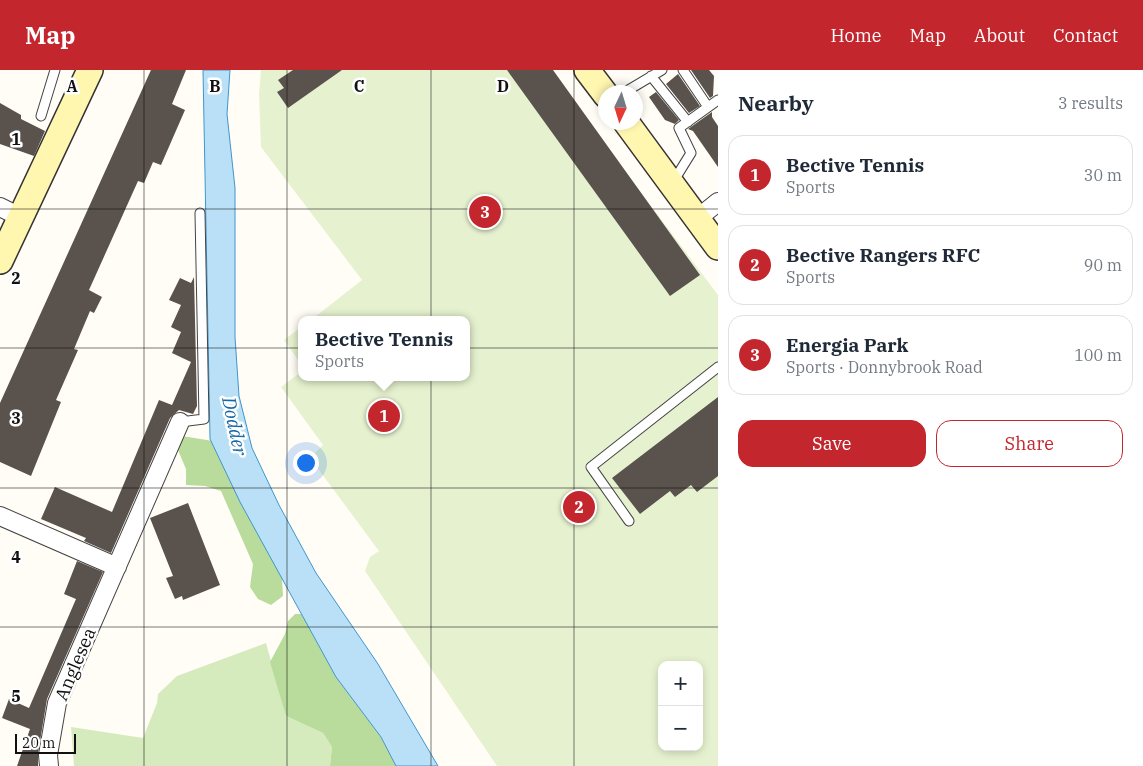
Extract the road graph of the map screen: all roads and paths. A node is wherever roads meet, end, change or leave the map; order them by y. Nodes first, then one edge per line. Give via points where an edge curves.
1 (55, 70) edge
2 (90, 70) edge
3 (662, 70) edge
4 (684, 70) edge
5 (589, 71) edge
6 (651, 76) junction
7 (599, 85) edge
8 (636, 85) edge
9 (718, 100) edge
10 (708, 107) junction
11 (41, 116) dead end
12 (688, 122) junction
13 (632, 130) edge
14 (672, 184) junction
15 (718, 202) edge
16 (0, 207) edge
17 (200, 213) dead end
18 (22, 218) junction
19 (697, 219) junction
20 (718, 247) edge
21 (0, 261) edge
22 (718, 367) edge
23 (180, 422) joint
24 (0, 516) edge
25 (629, 522) dead end
26 (117, 567) junction
27 (49, 766) edge

1 - 11 lane
2 - 18 main road
3 - 6 lane
4 - 10 lane
5 - 7 main road
6 - 8 lane
6 - 12 lane
9 - 10 lane
10 - 12 lane
12 - 14 lane via 679,128 691,153
13 - 14 main road
14 - 19 main road
15 - 19 street
16 - 18 street
17 - 23 lane via 204,419
18 - 21 main road
19 - 20 main road
22 - 25 lane via 591,467
23 - 26 street, Anglesea
24 - 26 street
26 - 27 street, Anglesea via 57,703

